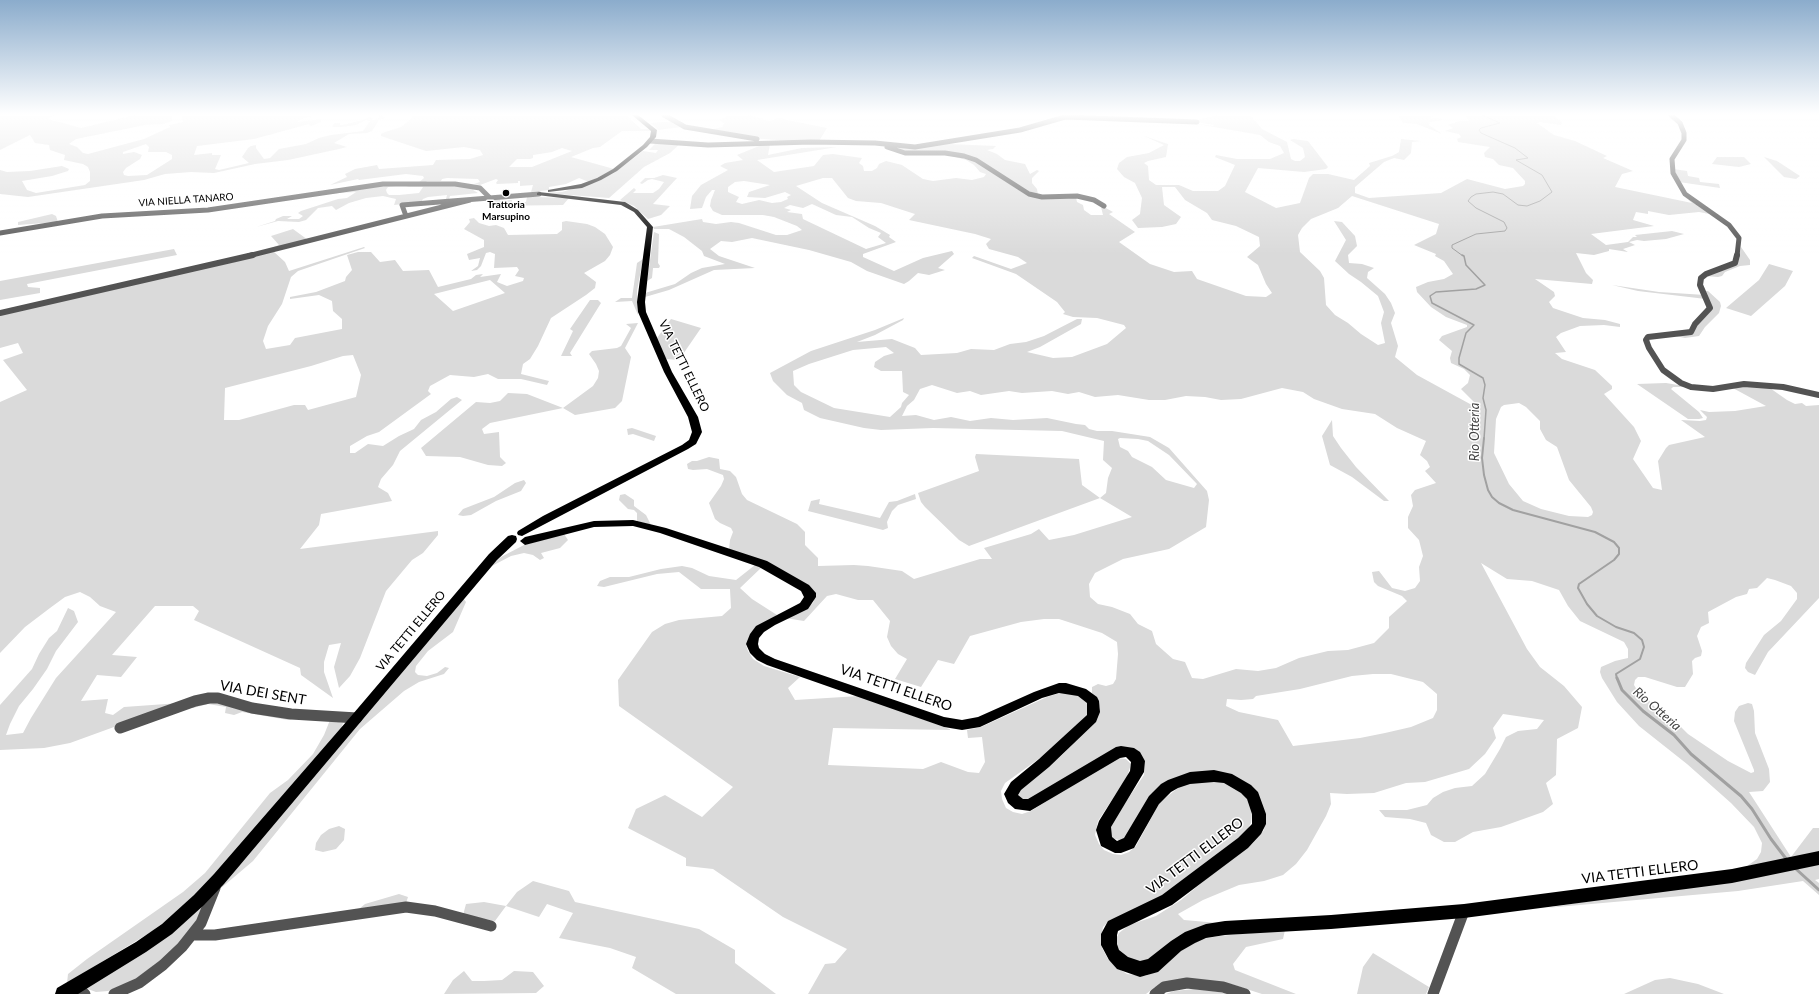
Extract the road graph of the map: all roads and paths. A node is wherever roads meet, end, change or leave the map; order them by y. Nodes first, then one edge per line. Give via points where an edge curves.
1 (625, 161) edge
2 (978, 161) edge
3 (1672, 161) edge
4 (539, 194) junction
5 (489, 197) junction
6 (470, 200) junction
7 (1104, 206) dead end
8 (406, 216) junction
9 (0, 233) edge
10 (0, 313) edge
11 (1819, 394) edge
12 (522, 538) junction
13 (357, 718) junction
14 (120, 728) dead end
15 (1819, 858) edge
16 (219, 880) junction
17 (1464, 911) junction
18 (491, 926) dead end
19 (193, 935) junction
20 (81, 990) edge
21 (63, 994) edge
22 (114, 994) edge
23 (1154, 994) edge
24 (1245, 994) edge
25 (1433, 994) edge

1 - 4 main road via 615,170 582,186
2 - 7 street via 1029,194 1042,197 1077,196 1094,200
3 - 11 street via 1673,173 1684,194 1730,225 1739,238 1739,246 1736,262 1701,278 1700,284 1710,308 1691,332 1648,337 1646,340 1663,370 1691,387 1710,389 1744,384 1786,387
4 - 5 street
4 - 12 main road, VIA TETTI ELLERO via 623,203 636,211 650,227 642,312 660,356 693,417 697,432 692,442 685,447 538,523
5 - 6 street
5 - 9 street, VIA NIELLA TANARO via 480,188 455,184 383,184 208,210 102,216
6 - 8 street
6 - 8 street via 402,205
8 - 10 street via 277,249
12 - 13 main road, VIA TETTI ELLERO via 488,564
12 - 17 main road, VIA TETTI ELLERO via 545,536 594,524 633,523 662,530 774,569 805,588 810,597 804,606 760,629 752,644 757,654 771,662 934,719 953,724 971,724 1052,690 1066,688 1082,692 1093,701 1092,718 1016,786 1011,794 1020,805 1036,803 1115,754 1121,751 1129,752 1138,761 1137,772 1103,830 1106,841 1115,847 1129,843 1154,800 1173,784 1190,778 1214,776 1227,778 1246,789 1253,796 1259,814 1256,830 1243,843 1167,900 1113,926 1109,934 1109,945 1114,955 1131,967 1140,969 1152,966 1176,946 1206,931
13 - 14 street, VIA DEI SENT via 290,714 209,698
13 - 16 main road, VIA TETTI ELLERO
15 - 17 main road, VIA TETTI ELLERO via 1732,876
16 - 19 street
16 - 20 main road, VIA TETTI ELLERO via 167,929
17 - 25 street
18 - 19 street via 435,911 406,907 215,936
19 - 22 street via 139,984
20 - 21 main road, VIA TETTI ELLERO
23 - 24 street via 1164,987 1204,984

